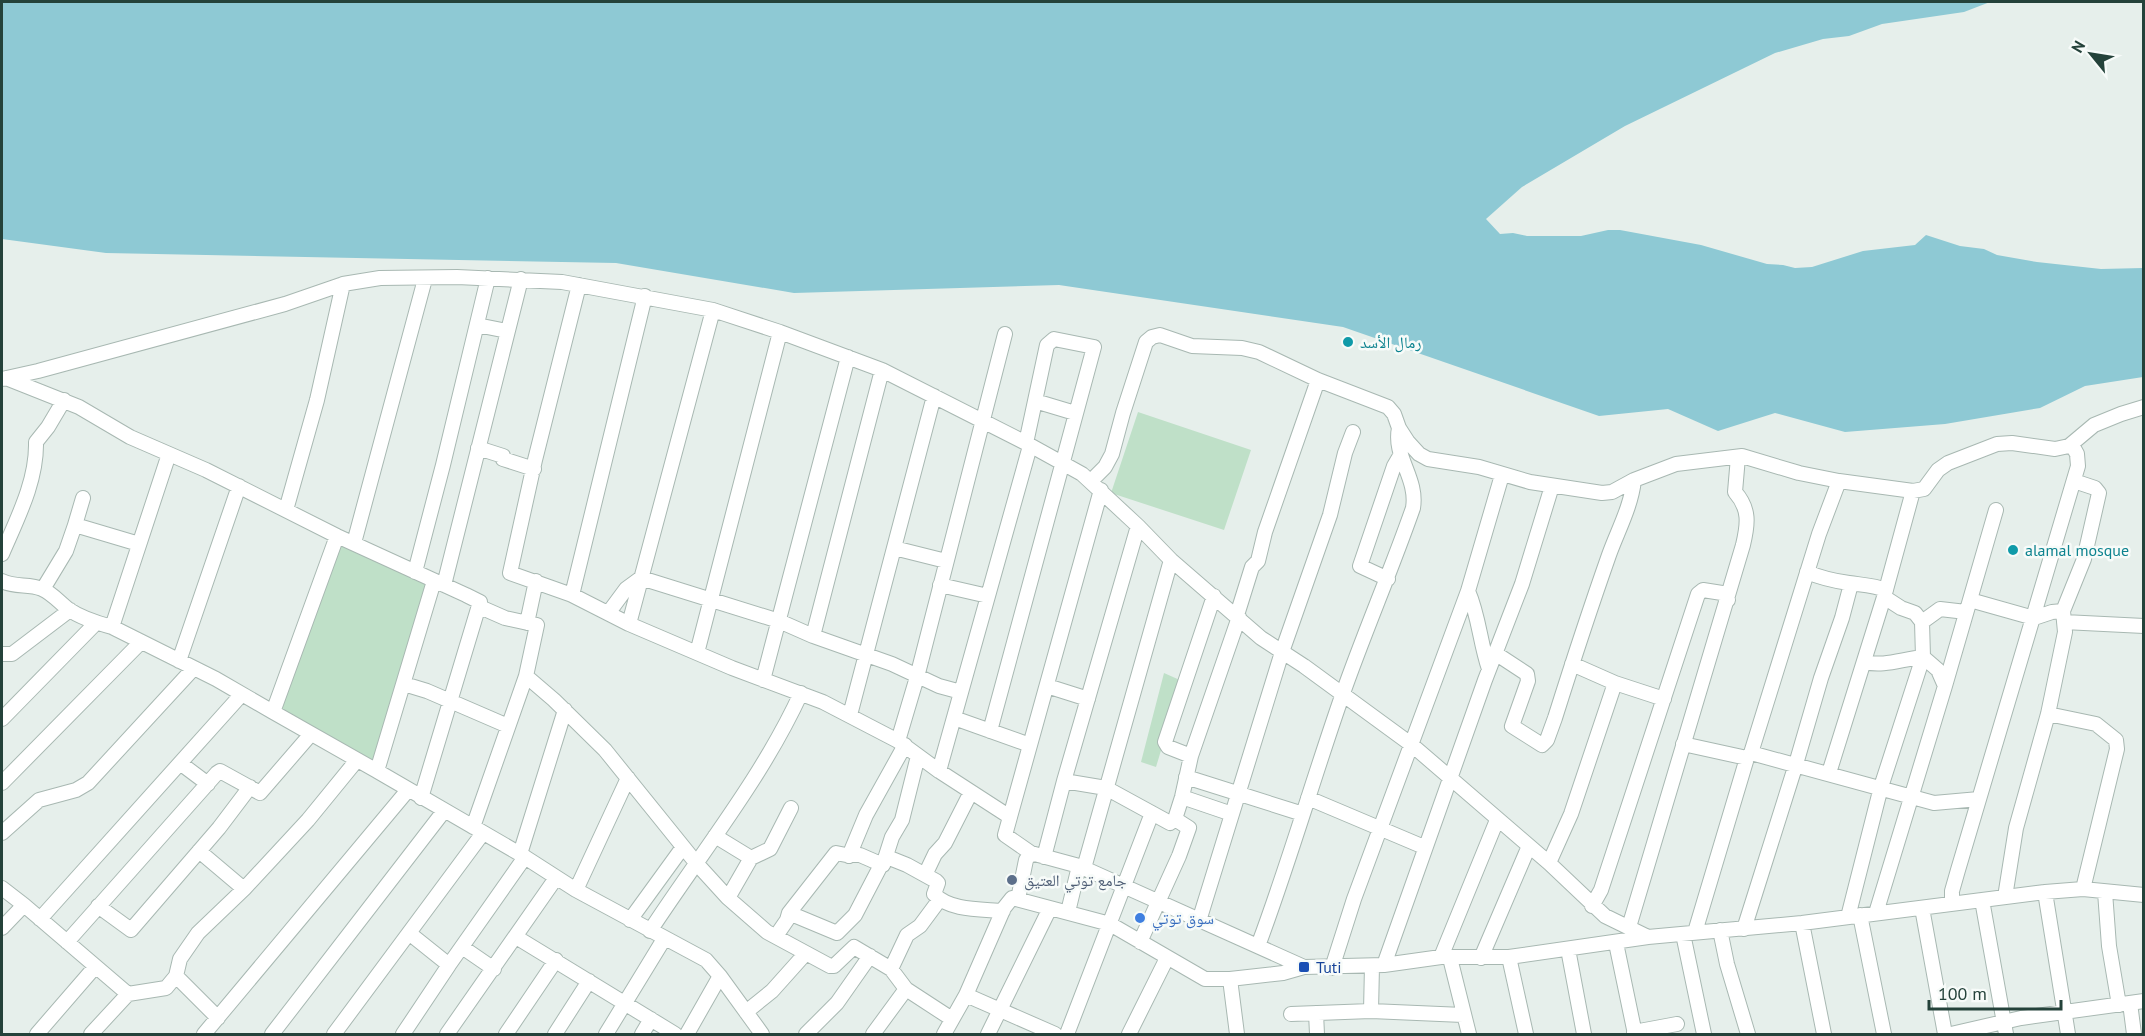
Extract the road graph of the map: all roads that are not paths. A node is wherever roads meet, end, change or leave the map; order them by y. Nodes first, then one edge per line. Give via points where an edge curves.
1 (488, 278) junction
2 (425, 279) junction
3 (521, 279) junction
4 (343, 284) junction
5 (579, 285) junction
6 (645, 296) junction
7 (713, 310) junction
8 (477, 325) junction
9 (507, 331) junction
10 (780, 332) junction
11 (1005, 334) dead end
12 (848, 357) junction
13 (882, 370) junction
14 (4, 378) edge
15 (1318, 380) junction
16 (934, 396) junction
17 (64, 400) junction
18 (1035, 401) junction
19 (2144, 407) edge
20 (1075, 413) junction
21 (983, 422) junction
22 (1399, 428) junction
23 (1353, 432) dead end
24 (1028, 444) junction
25 (2072, 445) junction
26 (478, 448) junction
27 (169, 454) junction
28 (1401, 454) junction
29 (1738, 456) junction
30 (1063, 463) junction
31 (534, 469) junction
32 (1502, 475) junction
33 (1634, 480) junction
34 (1839, 481) junction
35 (2074, 481) junction
36 (239, 486) junction
37 (1096, 486) junction
38 (1552, 486) junction
39 (1913, 491) junction
40 (83, 498) dead end
41 (286, 510) junction
42 (1996, 510) dead end
43 (75, 525) junction
44 (1138, 526) junction
45 (337, 536) junction
46 (354, 543) junction
47 (139, 544) junction
48 (894, 548) junction
49 (2, 554) edge
50 (1170, 560) junction
51 (946, 561) junction
52 (415, 572) junction
53 (1807, 572) junction
54 (641, 578) junction
55 (1388, 579) junction
56 (2, 581) edge
57 (536, 581) junction
58 (439, 583) junction
59 (1851, 584) junction
60 (940, 585) junction
61 (43, 589) junction
62 (1468, 591) junction
63 (1885, 594) junction
64 (572, 595) junction
65 (988, 596) junction
66 (1214, 596) junction
67 (711, 599) junction
68 (1728, 600) junction
69 (480, 602) junction
70 (1968, 606) junction
71 (70, 610) junction
72 (609, 612) junction
73 (1238, 616) junction
74 (2064, 616) junction
75 (2034, 618) junction
76 (779, 621) junction
77 (1922, 622) junction
78 (96, 623) junction
79 (527, 623) junction
80 (629, 624) junction
81 (2144, 626) edge
82 (112, 627) junction
83 (813, 636) junction
84 (141, 642) junction
85 (1282, 652) junction
86 (697, 653) junction
87 (1495, 653) junction
88 (2, 654) edge
89 (865, 655) junction
90 (1923, 657) junction
91 (179, 661) junction
92 (1864, 662) junction
93 (1572, 664) junction
94 (193, 669) junction
95 (1489, 669) junction
96 (526, 676) junction
97 (916, 677) junction
98 (763, 680) junction
99 (1615, 683) junction
100 (404, 684) junction
101 (1047, 686) junction
102 (1945, 686) junction
103 (961, 692) junction
104 (801, 693) junction
105 (242, 694) junction
106 (1343, 694) junction
107 (1088, 699) junction
108 (1664, 699) junction
109 (451, 701) junction
110 (565, 710) junction
111 (273, 712) junction
112 (2048, 714) junction
113 (850, 715) junction
114 (954, 718) junction
115 (2, 719) edge
116 (508, 726) junction
117 (990, 730) junction
118 (311, 734) junction
119 (902, 743) junction
120 (1683, 744) junction
121 (1030, 745) junction
122 (1412, 745) junction
123 (1749, 755) junction
124 (918, 756) junction
125 (1191, 756) junction
126 (357, 760) junction
127 (180, 763) junction
128 (1797, 764) junction
129 (377, 771) junction
130 (939, 771) junction
131 (1829, 773) junction
132 (1186, 777) junction
133 (1450, 777) junction
134 (628, 778) junction
135 (1064, 781) junction
136 (2, 783) edge
137 (208, 784) junction
138 (250, 787) junction
139 (1881, 787) junction
140 (1106, 788) junction
141 (408, 790) junction
142 (971, 792) junction
143 (1239, 793) junction
144 (1182, 797) junction
145 (1911, 797) junction
146 (421, 798) junction
147 (1308, 798) junction
148 (1979, 799) junction
149 (791, 808) dead end
150 (444, 811) junction
151 (1152, 813) junction
152 (1232, 814) junction
153 (1303, 814) junction
154 (1010, 817) junction
155 (1175, 819) junction
156 (1497, 820) junction
157 (1381, 829) junction
158 (478, 830) junction
159 (2, 833) edge
160 (715, 836) junction
161 (1530, 846) junction
162 (683, 847) junction
163 (1424, 847) junction
164 (200, 851) junction
165 (522, 855) junction
166 (1038, 855) junction
167 (849, 856) junction
168 (751, 858) junction
169 (884, 861) junction
170 (1549, 863) junction
171 (697, 864) junction
172 (1082, 867) junction
173 (925, 875) junction
174 (556, 878) junction
175 (1124, 886) junction
176 (2, 888) edge
177 (244, 889) junction
178 (2083, 889) junction
179 (576, 890) junction
180 (2045, 892) junction
181 (2105, 892) junction
182 (2144, 895) edge
183 (2005, 897) junction
184 (728, 898) junction
185 (940, 899) junction
186 (1018, 899) junction
187 (1983, 900) junction
188 (1158, 902) junction
189 (1952, 903) junction
190 (24, 905) junction
191 (98, 906) junction
192 (1592, 906) junction
193 (1050, 908) junction
194 (1922, 908) junction
195 (1003, 911) junction
196 (1068, 912) junction
197 (789, 913) junction
198 (1876, 913) junction
199 (1854, 916) junction
200 (40, 919) junction
201 (630, 920) junction
202 (1199, 921) junction
203 (1802, 923) junction
204 (1110, 924) junction
205 (1629, 927) junction
206 (2, 928) edge
207 (1744, 928) junction
208 (1720, 930) junction
209 (650, 931) junction
210 (409, 933) junction
211 (1689, 933) junction
212 (776, 936) junction
213 (516, 937) junction
214 (1648, 938) junction
215 (664, 939) junction
216 (67, 942) junction
217 (1140, 942) junction
218 (1616, 943) junction
219 (1257, 946) junction
220 (462, 947) junction
221 (1568, 949) junction
222 (806, 953) junction
223 (870, 956) junction
224 (1509, 957) junction
225 (1167, 958) junction
226 (1446, 958) junction
227 (1481, 958) junction
228 (556, 960) junction
229 (449, 965) junction
230 (1378, 965) junction
231 (95, 967) junction
232 (1304, 967) junction
233 (1332, 968) junction
234 (494, 969) junction
235 (891, 969) junction
236 (720, 975) junction
237 (176, 976) junction
238 (1230, 979) junction
239 (589, 981) junction
240 (906, 989) junction
241 (128, 993) junction
242 (966, 995) junction
243 (2131, 1003) edge
244 (625, 1004) junction
245 (999, 1010) junction
246 (1371, 1011) junction
247 (2064, 1011) junction
248 (746, 1012) junction
249 (1316, 1013) junction
250 (1291, 1014) dead end
251 (1463, 1015) junction
252 (218, 1018) junction
253 (651, 1019) junction
254 (952, 1019) junction
255 (1677, 1024) dead end
256 (2005, 1028) edge
257 (1039, 1031) edge
258 (757, 1032) edge
259 (1635, 1033) edge
260 (37, 1035) edge
261 (91, 1035) edge
262 (204, 1035) edge
263 (272, 1035) edge
264 (334, 1035) edge
265 (403, 1035) edge
266 (447, 1035) edge
267 (506, 1035) edge
268 (555, 1035) edge
269 (606, 1035) edge
270 (642, 1035) edge
271 (675, 1035) edge
272 (687, 1035) edge
273 (806, 1035) edge
274 (873, 1035) edge
275 (944, 1035) edge
276 (988, 1035) edge
277 (1055, 1035) edge
278 (1067, 1035) edge
279 (1129, 1035) edge
280 (1237, 1035) edge
281 (1317, 1035) edge
282 (1469, 1035) edge
283 (1526, 1035) edge
284 (1584, 1035) edge
285 (1704, 1035) edge
286 (1748, 1035) edge
287 (1824, 1035) edge
288 (1884, 1035) edge
289 (1945, 1035) edge
290 (1951, 1035) edge
291 (2068, 1035) edge
292 (2134, 1035) edge

1 - 2 street
1 - 3 street
1 - 8 street
2 - 4 street via 380,278
2 - 46 street
3 - 5 street
3 - 9 street
4 - 14 street via 285,304
4 - 41 street
5 - 6 street
5 - 31 street
6 - 7 street
6 - 64 street
7 - 10 street
7 - 54 street
8 - 9 street
8 - 52 street
9 - 26 street
10 - 12 street
10 - 67 street
11 - 21 street
12 - 13 street
12 - 76 street
13 - 16 street
13 - 83 street
14 - 17 street
15 - 22 street via 1388,407
15 - 37 street via 1259,352 1204,348 1160,335 1152,337 1146,342 1112,454
15 - 73 street
16 - 21 street
16 - 48 street
17 - 27 street
17 - 49 street via 36,442 32,476
18 - 20 street
18 - 20 street via 1047,345 1054,339 1094,347
18 - 24 street
19 - 25 street via 2094,425
20 - 30 street
21 - 24 street
21 - 51 street
22 - 28 street via 1396,440
22 - 32 street via 1419,454 1428,459
23 - 85 street via 1330,515
24 - 30 street
24 - 65 street
25 - 35 street via 2078,466
25 - 39 street via 2055,449 2012,442 1996,444 1948,463 1924,489
26 - 31 street
26 - 58 street
27 - 36 street
27 - 47 street
28 - 55 street via 1415,497
28 - 55 street via 1360,566
29 - 33 street via 1676,464
29 - 34 street
29 - 68 street via 1735,492 1742,500 1748,522
30 - 37 street
30 - 117 street
31 - 57 street via 509,571
32 - 38 street
32 - 62 street
33 - 38 street via 1602,493
33 - 93 street
34 - 39 street
34 - 53 street
35 - 74 street via 2099,493 2084,559
35 - 75 street
36 - 41 street
36 - 91 street
37 - 44 street
37 - 101 street
38 - 87 street via 1522,584
39 - 63 street
40 - 43 street
41 - 45 street
42 - 70 street
43 - 47 street
43 - 61 street via 66,551
44 - 50 street
44 - 107 street
45 - 46 street
45 - 111 street
46 - 52 street
47 - 82 street
48 - 51 street
48 - 89 street
50 - 66 street
50 - 140 street
51 - 60 street
52 - 58 street
53 - 59 street
53 - 123 street
54 - 67 street
54 - 72 street via 626,589
54 - 80 street
55 - 106 street
56 - 61 street via 11,586
57 - 64 street
57 - 79 street
58 - 69 street
58 - 100 street
59 - 63 street via 1871,585
59 - 128 street
60 - 65 street
60 - 97 street
61 - 71 street
62 - 95 street via 1476,609
62 - 122 street
63 - 77 street
63 - 92 street
64 - 72 street
65 - 103 street
66 - 73 street
66 - 125 street via 1165,742
67 - 76 street
67 - 86 street
68 - 108 street via 1722,592 1703,590 1698,594
68 - 120 street
69 - 79 street via 480,607
69 - 109 street
70 - 75 street
70 - 77 street via 1940,609
70 - 102 street
71 - 78 street
71 - 88 street via 12,654
72 - 80 street
73 - 85 street
73 - 125 street
74 - 75 street via 2052,612
74 - 81 street
74 - 112 street via 2065,632
75 - 148 street
76 - 83 street
76 - 98 street
77 - 90 street
78 - 82 street
78 - 115 street
79 - 96 street via 538,628
80 - 86 street
82 - 84 street
83 - 89 street
84 - 91 street
84 - 136 street
85 - 106 street
85 - 143 street
86 - 98 street
87 - 93 street via 1527,674 1512,726 1542,745
87 - 95 street
89 - 97 street
89 - 113 street
90 - 92 street via 1877,665
90 - 102 street via 1938,670
90 - 139 street
91 - 94 street
92 - 131 street
93 - 99 street
94 - 105 street
94 - 159 street via 88,783 39,800
95 - 133 street
96 - 110 street
96 - 116 street
97 - 103 street
97 - 119 street
98 - 104 street
99 - 108 street
99 - 170 street via 1571,814
100 - 109 street
100 - 129 street
101 - 107 street
101 - 121 street
102 - 145 street
103 - 114 street
104 - 113 street
104 - 160 street via 786,725
105 - 111 street
105 - 127 street
106 - 122 street
106 - 147 street
107 - 135 street
108 - 192 street via 1601,890
109 - 116 street
109 - 146 street
110 - 134 street
110 - 165 street
111 - 118 street
112 - 178 street via 2096,724 2116,740 2118,748
112 - 183 street via 2016,828
113 - 119 street
114 - 117 street
114 - 130 street
116 - 158 street
117 - 121 street
118 - 126 street
118 - 138 street via 263,792
119 - 124 street
119 - 167 street
120 - 123 street
120 - 205 street
121 - 154 street
122 - 133 street
122 - 157 street
123 - 128 street
123 - 211 street
124 - 130 street
124 - 169 street via 902,820
125 - 132 street
126 - 129 street
126 - 177 street
127 - 137 street
127 - 200 street
128 - 131 street
128 - 207 street
129 - 141 street
130 - 142 street
131 - 139 street
132 - 143 street
132 - 144 street
133 - 156 street
133 - 163 street
134 - 162 street
134 - 179 street
135 - 140 street
135 - 166 street
137 - 138 street via 220,771
137 - 191 street
138 - 164 street
139 - 145 street
139 - 199 street
140 - 151 street
140 - 172 street
141 - 146 street
141 - 252 street
142 - 154 street
142 - 173 street
143 - 152 street
143 - 153 street
144 - 152 street
144 - 155 street
145 - 148 street via 1934,803
145 - 198 street
146 - 150 street
147 - 153 street
147 - 157 street
148 - 189 street
149 - 168 street via 770,849
150 - 158 street
150 - 263 street
151 - 155 street via 1170,823
151 - 175 street
152 - 202 street
153 - 219 street
154 - 166 street via 1005,835
155 - 188 street via 1189,828
156 - 161 street
156 - 226 street
157 - 163 street
157 - 233 street
158 - 165 street
158 - 210 street
160 - 168 street
160 - 171 street
161 - 170 street
161 - 227 street
162 - 171 street
162 - 201 street
163 - 230 street
164 - 177 street
164 - 191 street via 131,930
165 - 174 street
165 - 220 street
166 - 172 street
166 - 186 street via 1026,860
167 - 169 street
167 - 197 street via 836,853
168 - 184 street
169 - 173 street
169 - 197 street via 855,915 837,933
170 - 192 street
171 - 184 street
171 - 209 street
172 - 175 street
172 - 196 street
173 - 185 street via 938,883 934,894
174 - 179 street
174 - 213 street
175 - 188 street
175 - 204 street
176 - 190 street
177 - 237 street via 198,933 180,959
178 - 180 street
178 - 181 street
179 - 201 street
180 - 183 street
180 - 247 street
181 - 182 street
181 - 243 street via 2109,946
183 - 187 street
184 - 212 street via 766,932
185 - 195 street via 971,909
185 - 235 street via 920,926 907,935
186 - 193 street
186 - 195 street via 1012,897
187 - 189 street
187 - 256 street
188 - 202 street
188 - 217 street
189 - 194 street
190 - 200 street
190 - 206 street
191 - 216 street
192 - 205 street
193 - 196 street
193 - 245 street
194 - 198 street
194 - 289 street
195 - 242 street
196 - 204 street
197 - 212 street
198 - 199 street
199 - 203 street
199 - 288 street
200 - 216 street
201 - 209 street
202 - 219 street
203 - 207 street
203 - 287 street
204 - 217 street
204 - 278 street
205 - 214 street
207 - 208 street
208 - 211 street
208 - 286 street
209 - 215 street
210 - 229 street
210 - 264 street
211 - 214 street
211 - 285 street
212 - 222 street
213 - 228 street
213 - 234 street
214 - 218 street
215 - 236 street via 706,960
215 - 244 street
216 - 231 street
217 - 225 street
218 - 221 street
218 - 259 street
219 - 232 street
220 - 229 street
220 - 234 street
221 - 224 street
221 - 284 street
222 - 223 street via 832,967 854,947
222 - 248 street via 772,992
223 - 235 street
223 - 273 street via 837,1003
224 - 227 street
224 - 283 street
225 - 238 street via 1205,979
225 - 279 street
226 - 227 street
226 - 230 street
226 - 251 street
228 - 239 street
228 - 267 street
229 - 265 street
230 - 233 street
230 - 246 street
231 - 241 street
231 - 260 street
232 - 233 street
232 - 238 street
234 - 266 street
235 - 240 street
236 - 248 street
236 - 272 street
237 - 241 street via 166,988
237 - 252 street
238 - 280 street
239 - 244 street
239 - 268 street
240 - 254 street
240 - 274 street
241 - 261 street
242 - 245 street
242 - 254 street
243 - 247 street
243 - 292 street
244 - 253 street
244 - 269 street
245 - 257 street
245 - 276 street
246 - 249 street
246 - 251 street
247 - 256 street
247 - 291 street
248 - 258 street
249 - 250 street
249 - 281 street
251 - 282 street
252 - 262 street
253 - 270 street
253 - 271 street
254 - 275 street
255 - 259 street
256 - 290 street
257 - 277 street

